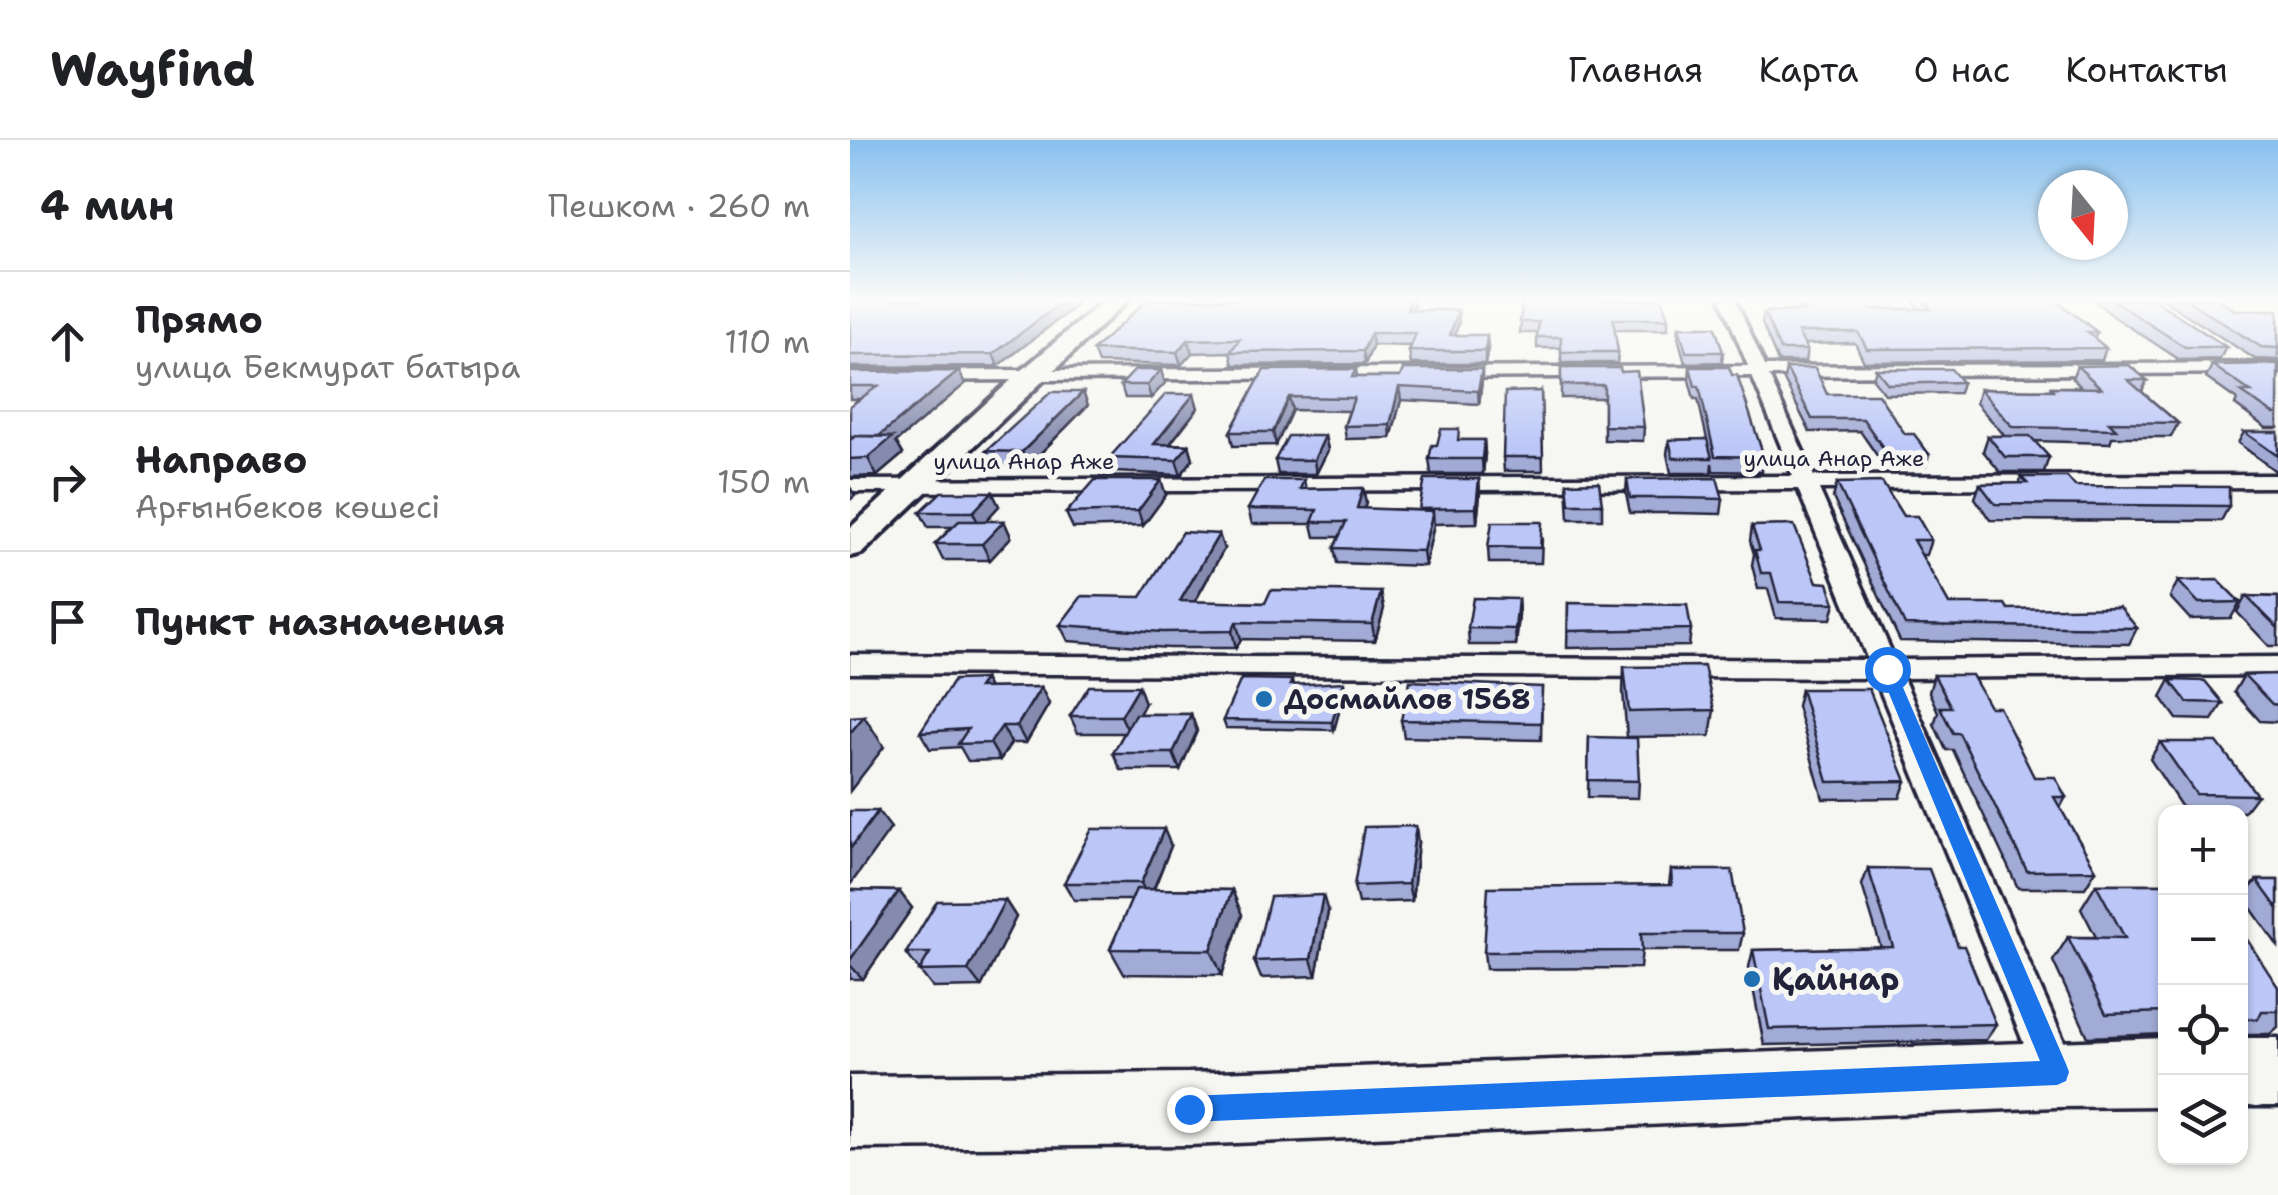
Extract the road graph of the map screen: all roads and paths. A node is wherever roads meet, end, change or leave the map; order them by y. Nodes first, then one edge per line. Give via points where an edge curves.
1 (1062, 348) edge
2 (1748, 348) edge
3 (2221, 348) edge
4 (2251, 368) junction
5 (2278, 368) edge
6 (1757, 369) junction
7 (850, 376) edge
8 (1030, 376) junction
9 (2278, 387) edge
10 (2278, 481) edge
11 (1804, 483) junction
12 (850, 486) edge
13 (913, 486) junction
14 (850, 546) edge
15 (850, 664) edge
16 (2278, 666) edge
17 (1887, 669) junction
18 (2057, 1072) junction
19 (2158, 1072) edge
20 (2248, 1072) edge
21 (2278, 1072) edge
22 (850, 1112) edge

1 - 8 street
2 - 6 street
3 - 4 street
4 - 5 street
4 - 6 street
4 - 9 street
6 - 8 street
6 - 11 street
7 - 8 street
8 - 13 street
10 - 11 street, улица Анар Аже
11 - 13 street, улица Анар Аже
11 - 17 street
12 - 13 street, улица Анар Аже
13 - 14 street
15 - 17 street
16 - 17 street
17 - 18 street
18 - 19 main road
18 - 22 main road via 1189,1109
20 - 21 main road

